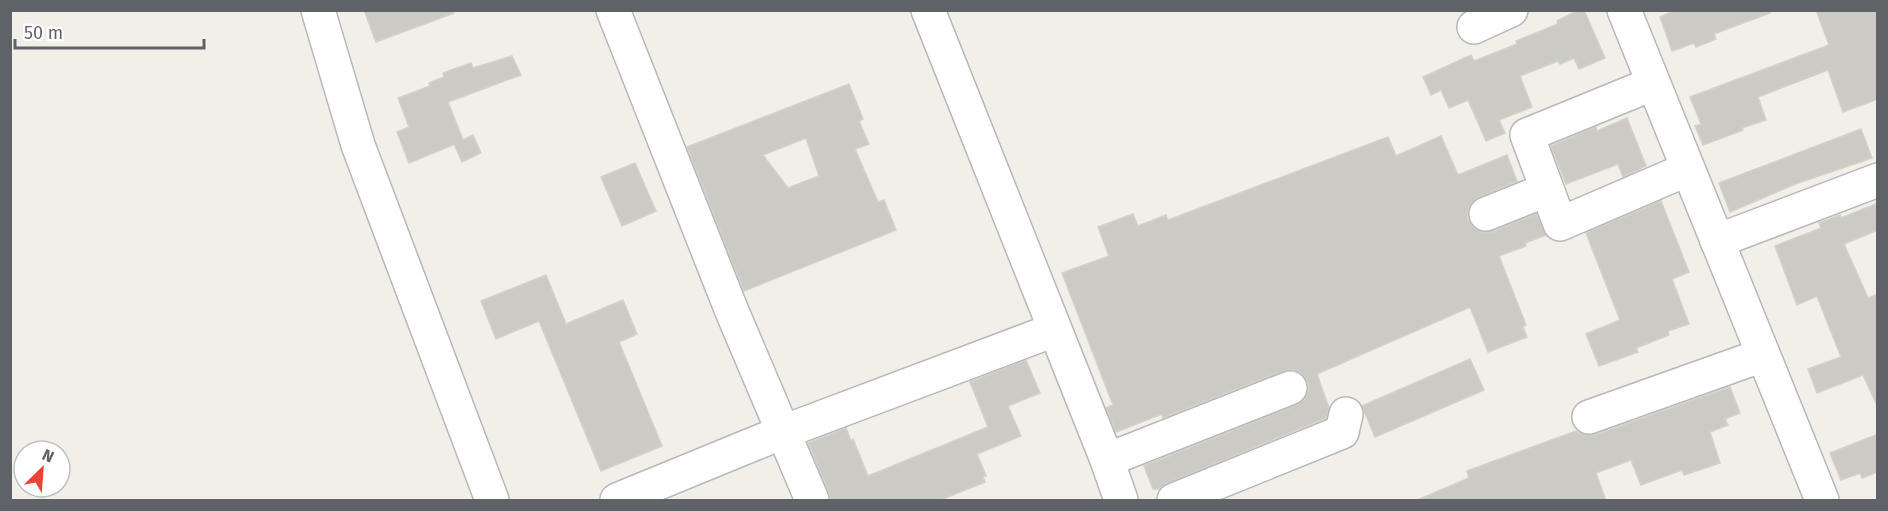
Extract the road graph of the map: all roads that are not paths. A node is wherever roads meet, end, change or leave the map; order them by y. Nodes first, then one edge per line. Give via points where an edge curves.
1 (318, 10) edge
2 (613, 10) edge
3 (928, 10) edge
4 (1511, 10) edge
5 (1624, 10) edge
6 (1474, 27) dead end
7 (1652, 84) junction
8 (1688, 169) junction
9 (1878, 180) edge
10 (1546, 190) junction
11 (1486, 214) dead end
12 (1717, 241) junction
13 (1054, 330) junction
14 (1763, 355) junction
15 (1290, 387) dead end
16 (1346, 414) dead end
17 (1589, 417) dead end
18 (783, 432) junction
19 (1107, 460) junction
20 (1110, 497) edge
21 (492, 501) edge
22 (617, 501) edge
23 (812, 501) edge
24 (1174, 501) edge
25 (1822, 501) edge

1 - 21 street via 358,145
2 - 18 street
3 - 13 street
4 - 6 street
5 - 7 street
7 - 8 street
7 - 10 street via 1527,135
8 - 10 street via 1560,224
8 - 12 street
9 - 12 street
10 - 11 street
12 - 14 street
13 - 18 street
13 - 19 street
14 - 17 street
14 - 25 street
15 - 19 street
16 - 24 street via 1342,432
18 - 22 street
18 - 23 street
19 - 20 street

